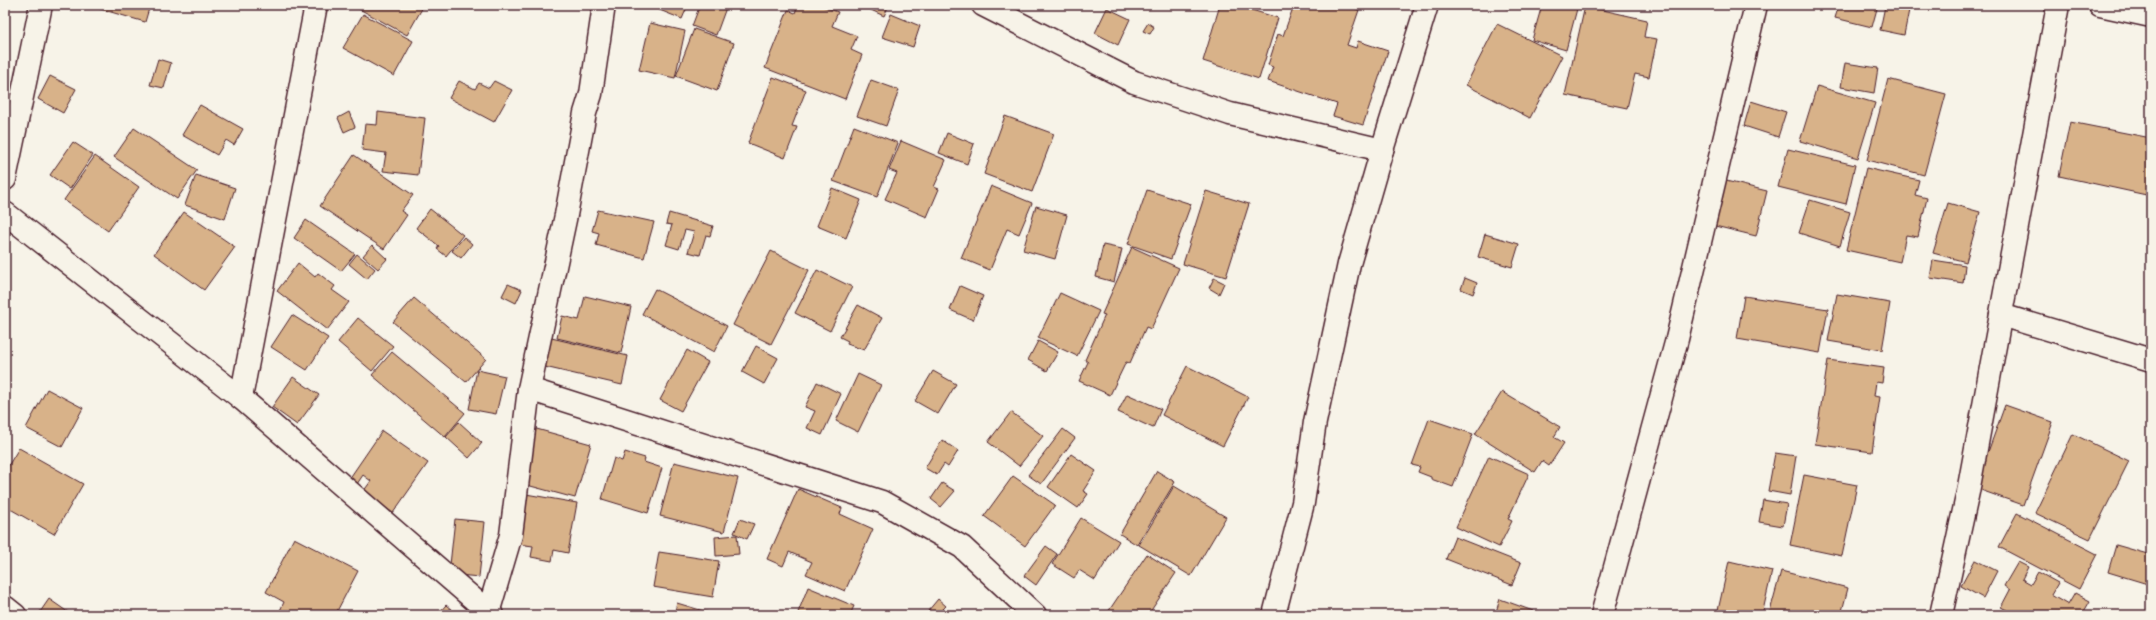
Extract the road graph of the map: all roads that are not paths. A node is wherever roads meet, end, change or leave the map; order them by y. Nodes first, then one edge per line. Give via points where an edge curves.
1 (41, 5) edge
2 (316, 5) edge
3 (604, 5) edge
4 (983, 5) edge
5 (1427, 5) edge
6 (1756, 5) edge
7 (2058, 5) edge
8 (2100, 5) edge
9 (2151, 16) edge
10 (1382, 150) junction
11 (5, 179) edge
12 (5, 213) edge
13 (2001, 315) junction
14 (2151, 360) edge
15 (529, 389) junction
16 (240, 398) junction
17 (5, 607) edge
18 (490, 614) edge
19 (15, 615) edge
20 (1035, 615) edge
21 (1274, 615) edge
22 (1602, 615) edge
23 (1941, 615) edge

1 - 11 street
2 - 16 street
3 - 15 street via 590,94
4 - 10 street via 1134,82 1230,114
5 - 10 street
6 - 22 street via 1677,339
7 - 13 street
8 - 9 street
10 - 21 street via 1349,264 1315,422 1303,502
12 - 16 street
13 - 14 street
13 - 23 street via 1968,492
15 - 18 street via 512,535
15 - 20 street via 882,502 962,547
16 - 18 street
17 - 19 street

